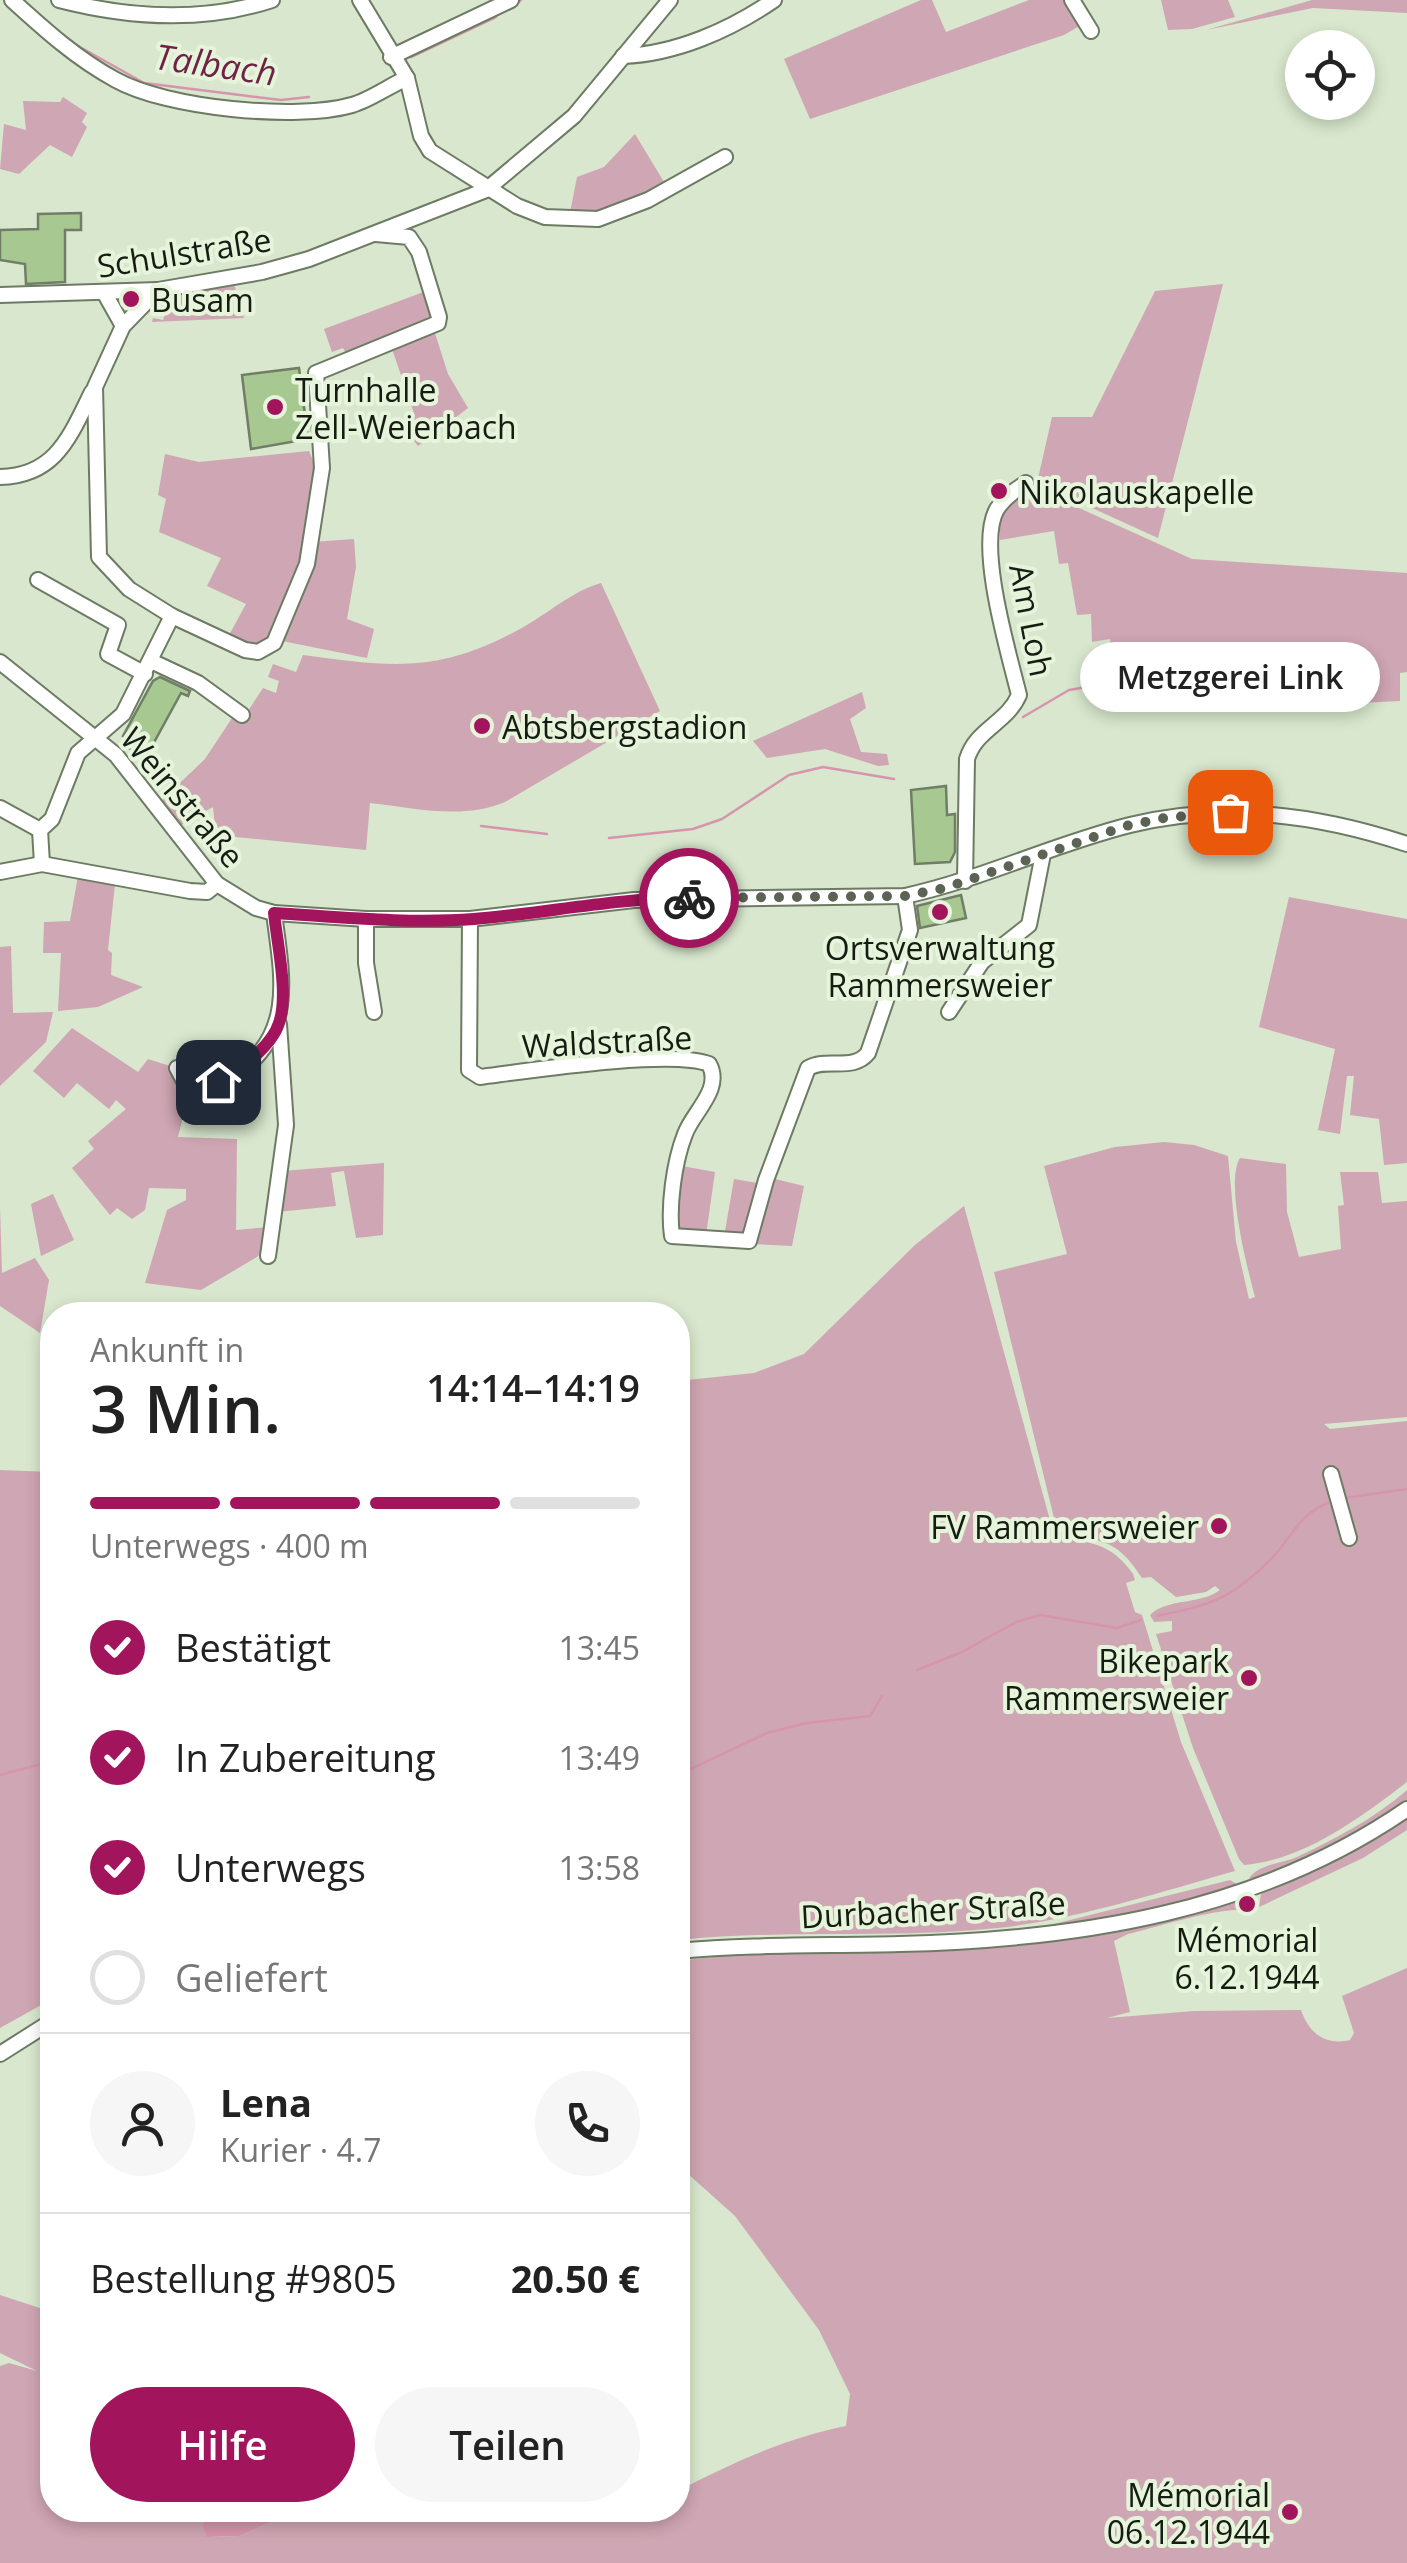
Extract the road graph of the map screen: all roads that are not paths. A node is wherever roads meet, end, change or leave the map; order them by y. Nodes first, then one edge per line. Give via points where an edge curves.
1 (12, 0) edge
2 (59, 0) edge
3 (272, 0) edge
4 (360, 0) edge
5 (512, 0) edge
6 (670, 0) edge
7 (774, 0) edge
8 (1072, 0) edge
9 (1090, 31) dead end
10 (623, 56) junction
11 (391, 57) junction
12 (407, 78) junction
13 (725, 157) dead end
14 (486, 190) junction
15 (371, 234) junction
16 (158, 290) junction
17 (105, 294) junction
18 (0, 295) edge
19 (123, 326) junction
20 (95, 387) junction
21 (71, 433) junction
22 (96, 438) junction
23 (0, 477) edge
24 (1026, 483) dead end
25 (38, 580) dead end
26 (172, 616) junction
27 (0, 662) edge
28 (148, 668) junction
29 (242, 715) dead end
30 (99, 739) junction
31 (0, 808) edge
32 (40, 830) junction
33 (1407, 844) edge
34 (1042, 854) junction
35 (42, 864) junction
36 (0, 872) edge
37 (965, 881) junction
38 (217, 884) junction
39 (905, 896) junction
40 (274, 913) junction
41 (366, 919) junction
42 (470, 919) junction
43 (374, 1012) dead end
44 (949, 1012) dead end
45 (279, 1024) junction
46 (177, 1068) dead end
47 (268, 1256) dead end
48 (1332, 1474) dead end
49 (1348, 1538) dead end
50 (1407, 1809) edge
51 (690, 1950) edge
52 (40, 2029) edge
53 (0, 2054) edge

1 - 12 street via 66,48 119,82 169,99 260,113 352,105
2 - 3 street via 170,17
4 - 11 street
5 - 11 street
6 - 10 street, Schulstraße
7 - 10 street via 704,38
8 - 9 street
10 - 14 street, Schulstraße via 574,116
11 - 12 street
12 - 14 street via 430,151
13 - 14 street via 598,219 545,217
14 - 15 street, Schulstraße
15 - 16 street, Schulstraße via 262,272
15 - 26 street via 409,236 438,323 316,373 322,468 307,564 274,643 245,650
16 - 17 street, Schulstraße
16 - 19 street
17 - 18 street, Schulstraße
17 - 19 street
19 - 20 street
20 - 21 street
20 - 22 street
21 - 22 street
21 - 23 street via 34,472
22 - 26 street via 99,557 129,589
24 - 37 street, Am Loh via 994,512 991,582 1019,695 1013,710 971,744
25 - 28 street via 118,624 108,654
26 - 28 street
27 - 30 street, Weinstraße
28 - 29 street via 198,683
28 - 30 street via 123,714
30 - 32 street via 78,753 52,818
30 - 38 street, Weinstraße
31 - 32 street
32 - 35 street
33 - 34 street, Weinstraße via 1319,821 1230,812 1126,826
34 - 37 street, Weinstraße
34 - 44 street via 1029,925 982,962
35 - 36 street
35 - 38 street via 190,891 207,892
37 - 39 street, Weinstraße
38 - 40 street, Weinstraße
39 - 42 street, Weinstraße via 634,900
39 - 42 street, Waldstraße via 910,930 868,1053 852,1063 808,1068 749,1240 672,1236 683,1138 712,1085 709,1064 655,1060 480,1077 468,1070
40 - 41 street, Weinstraße
40 - 45 street
41 - 42 street, Weinstraße
41 - 43 street
45 - 46 street via 243,1069 192,1096
45 - 47 street via 286,1125
48 - 49 street
50 - 51 street, Durbacher Straße via 1322,1861 1249,1890 1110,1925 977,1941
52 - 53 street

